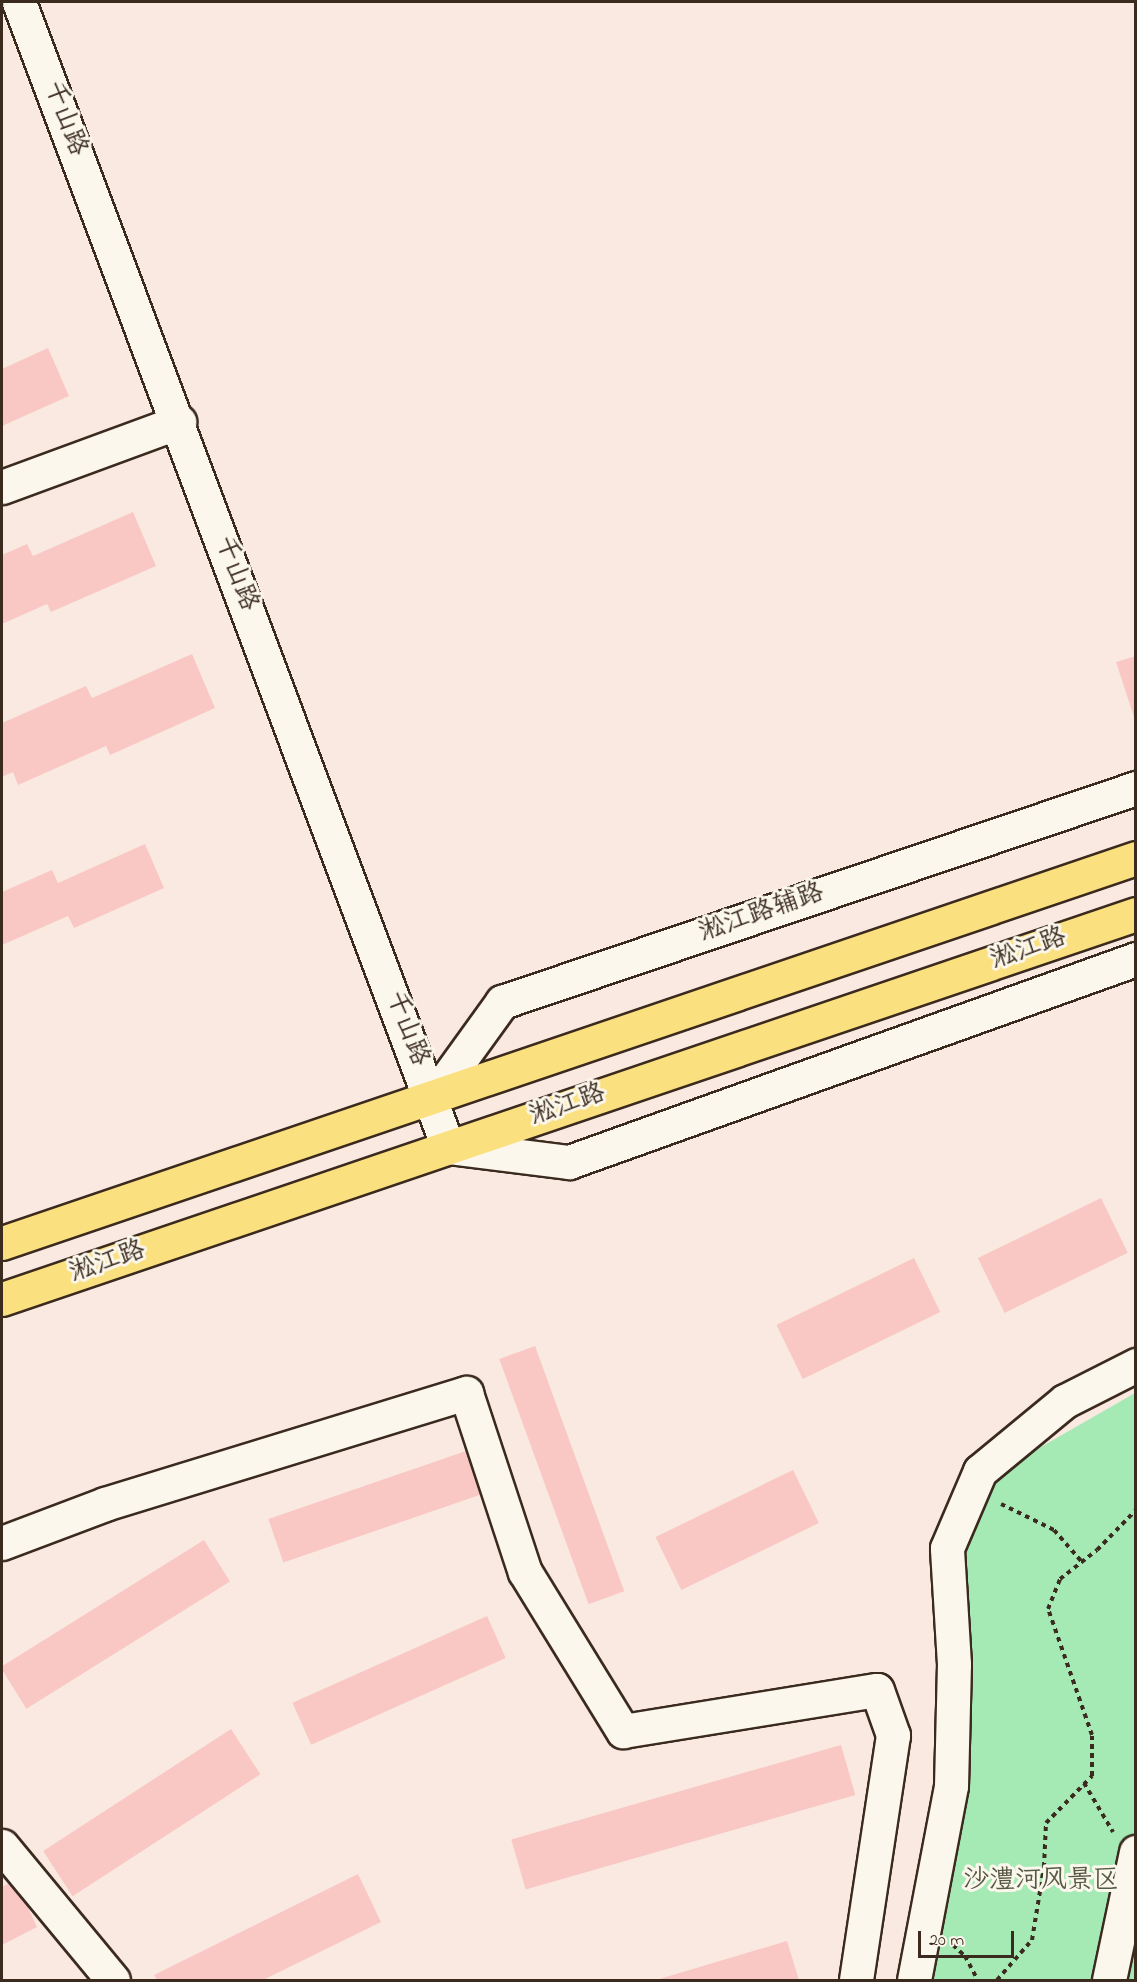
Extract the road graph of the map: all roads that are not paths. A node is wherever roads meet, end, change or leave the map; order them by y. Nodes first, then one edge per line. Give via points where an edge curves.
1 (19, 2) edge
2 (179, 422) junction
3 (2, 487) edge
4 (1136, 788) edge
5 (1136, 858) edge
6 (1136, 914) edge
7 (1136, 959) edge
8 (432, 1099) junction
9 (448, 1147) junction
10 (2, 1243) edge
11 (2, 1299) edge
12 (1136, 1365) edge
13 (2, 1543) edge
14 (2, 1846) edge
15 (1134, 1858) edge
16 (113, 1980) edge
17 (856, 1980) edge
18 (914, 1980) edge
19 (1109, 1980) edge

1 - 2 street, 千山路
2 - 3 street
2 - 8 street, 千山路
4 - 8 street, 淞江路辅路 via 502,1002
5 - 8 main road, 淞江路
6 - 9 main road, 淞江路
7 - 9 street via 569,1162
8 - 9 street, 千山路
8 - 10 main road, 淞江路
9 - 11 main road, 淞江路
12 - 18 street via 1065,1401 980,1471 947,1548 954,1664 951,1786
13 - 17 street via 105,1504 466,1393 525,1572 623,1731 877,1690 893,1735
14 - 16 street
15 - 19 street

